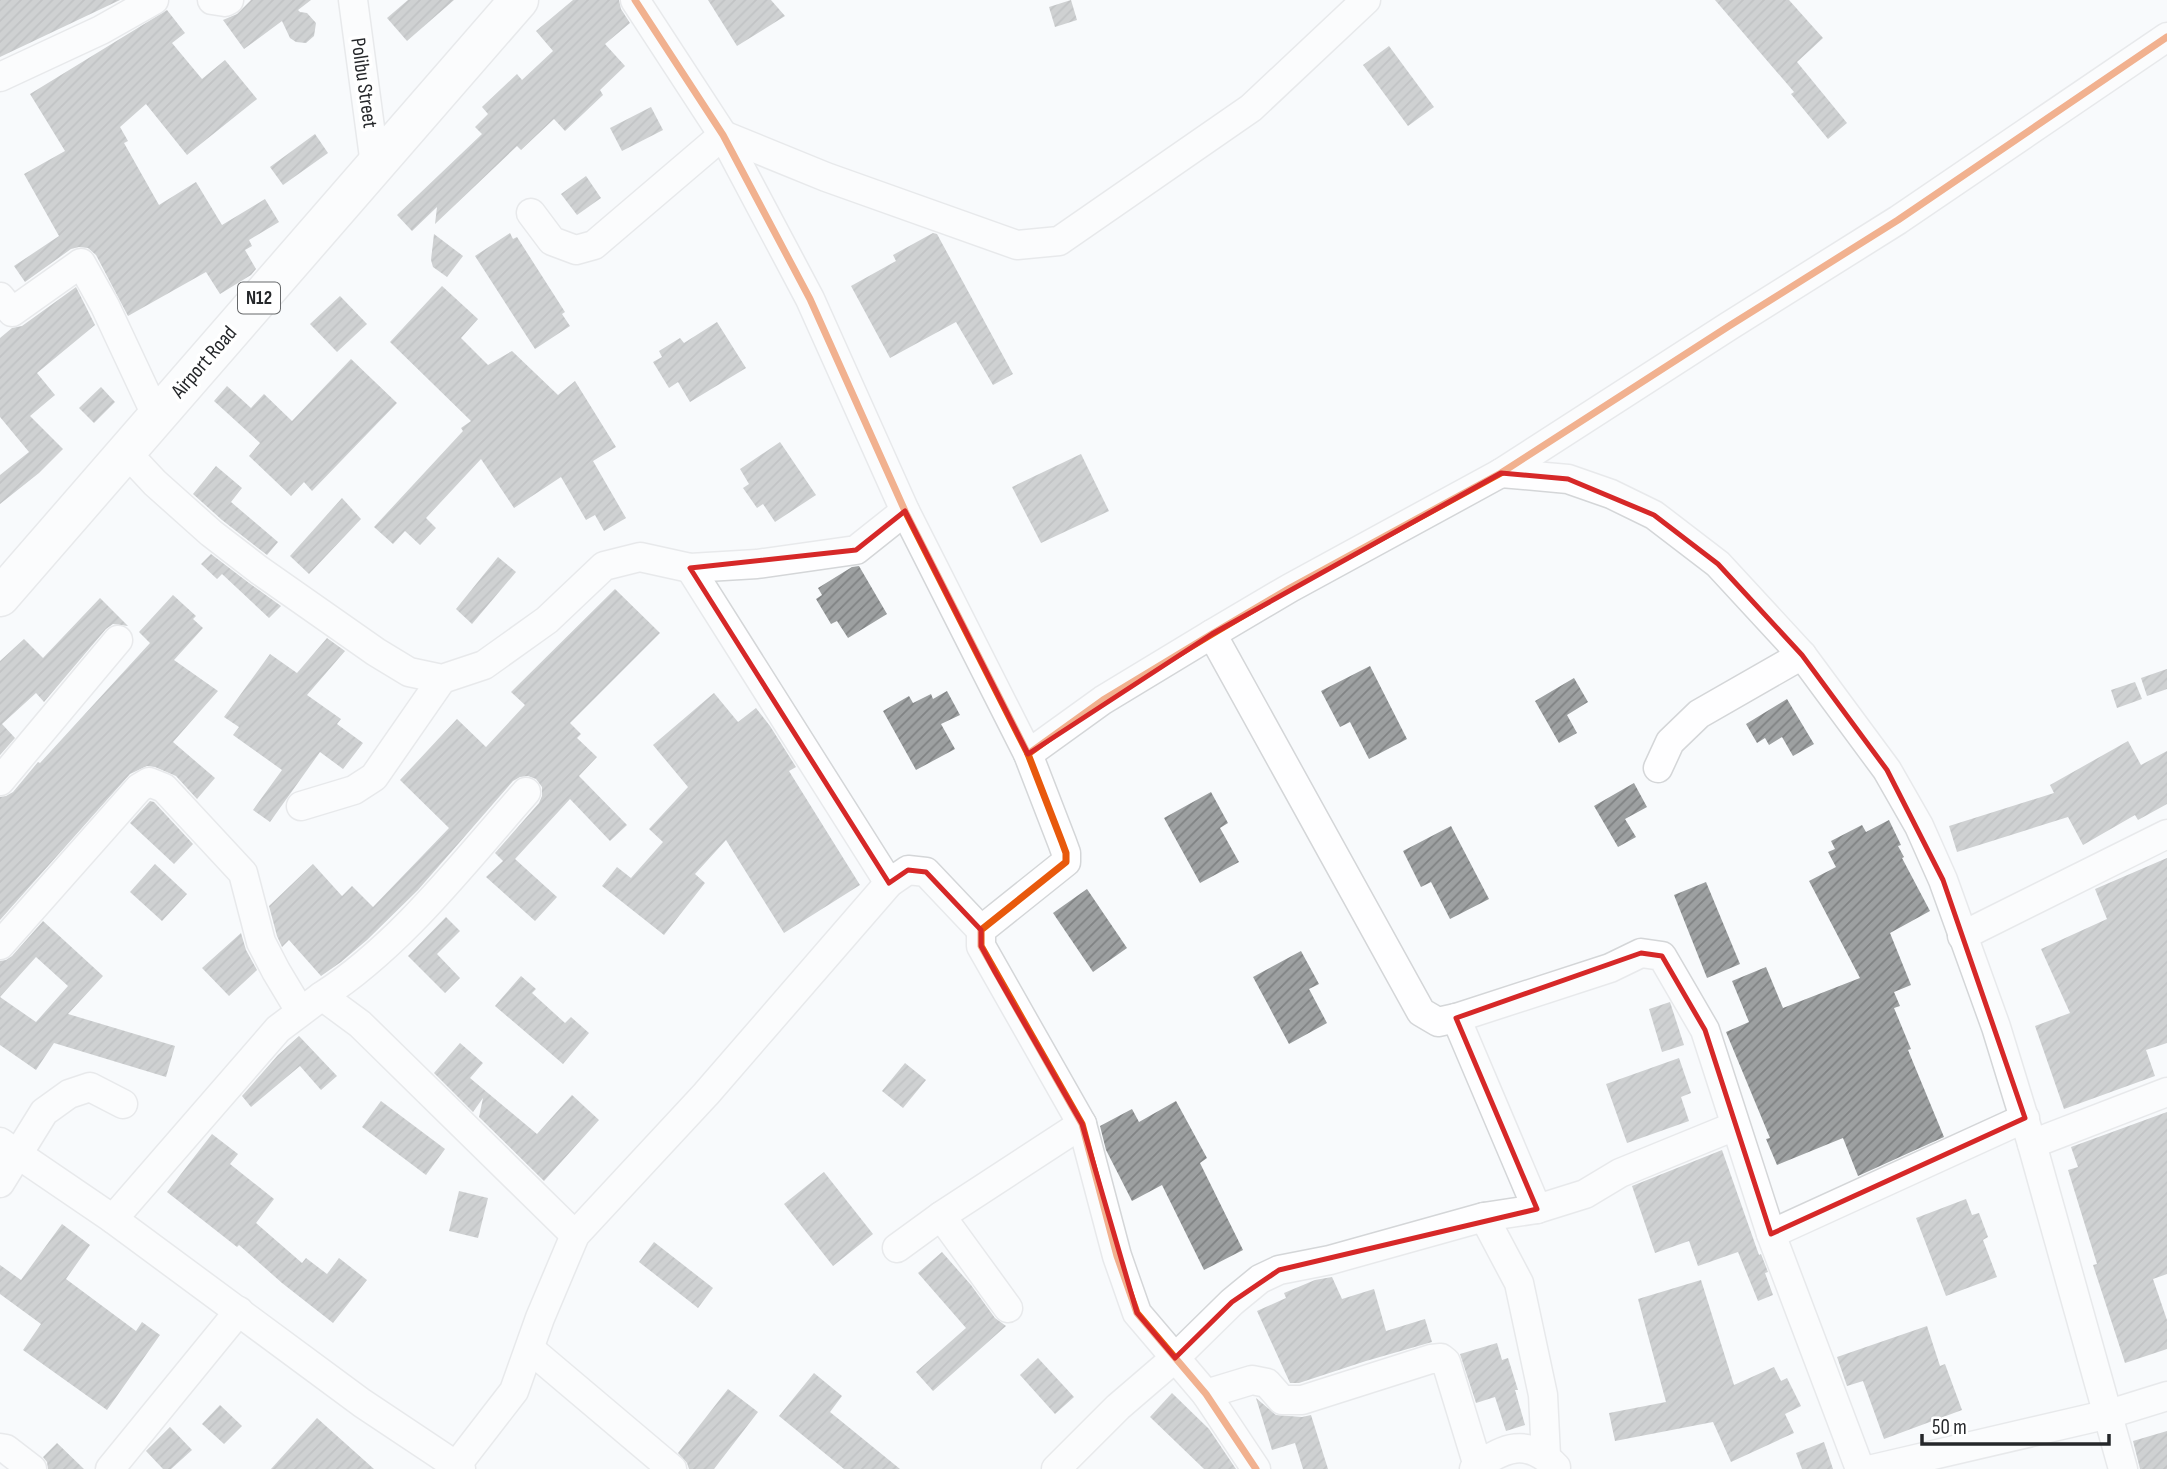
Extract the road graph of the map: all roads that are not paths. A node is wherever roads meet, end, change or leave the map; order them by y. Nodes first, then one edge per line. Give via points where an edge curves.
1 (154, 0) edge
2 (212, 0) edge
3 (229, 0) edge
4 (353, 0) edge
5 (519, 0) edge
6 (635, 0) edge
7 (1366, 0) edge
8 (2167, 37) edge
9 (0, 77) edge
10 (723, 135) junction
11 (375, 165) junction
12 (531, 214) dead end
13 (0, 297) edge
14 (157, 417) junction
15 (126, 453) junction
16 (1501, 473) junction
17 (905, 511) junction
18 (690, 568) junction
19 (0, 597) edge
20 (1213, 634) junction
21 (118, 640) dead end
22 (1802, 655) junction
23 (442, 679) junction
24 (1028, 754) junction
25 (1658, 768) dead end
26 (0, 781) edge
27 (526, 792) dead end
28 (301, 806) dead end
29 (2167, 834) edge
30 (890, 883) junction
31 (981, 930) junction
32 (1962, 936) junction
33 (0, 945) edge
34 (311, 1003) junction
35 (1456, 1018) junction
36 (2167, 1092) edge
37 (123, 1104) dead end
38 (1082, 1124) junction
39 (1735, 1126) junction
40 (2028, 1131) junction
41 (9, 1149) edge
42 (0, 1182) edge
43 (1537, 1209) junction
44 (941, 1216) junction
45 (1484, 1217) junction
46 (113, 1219) junction
47 (1771, 1234) junction
48 (575, 1235) junction
49 (897, 1248) dead end
50 (1008, 1308) dead end
51 (239, 1311) junction
52 (530, 1349) junction
53 (1175, 1358) junction
54 (1206, 1394) junction
55 (2167, 1396) edge
56 (2109, 1414) junction
57 (0, 1448) edge
58 (1552, 1462) edge
59 (459, 1467) edge
60 (1476, 1467) edge
61 (32, 1469) edge
62 (110, 1469) edge
63 (672, 1469) edge
64 (1056, 1469) edge
65 (1256, 1469) edge
66 (1860, 1469) edge
67 (1873, 1469) edge
68 (2123, 1469) edge

1 - 9 street via 102,30
2 - 3 street
4 - 11 street, Polibu Street
5 - 11 highway, Airport Road / N12
6 - 10 street
7 - 10 street via 1251,108 1059,242 1017,246
8 - 16 street via 1898,220
10 - 12 street via 594,246 576,250 552,241
10 - 17 street via 810,299
11 - 14 highway, Airport Road / N12
13 - 14 street via 12,312 82,263
14 - 15 highway, Airport Road / N12
15 - 19 highway, Airport Road / N12
15 - 23 street via 211,533 259,570 409,672
16 - 20 street
16 - 22 street via 1568,479 1654,515 1718,564
17 - 18 street via 856,550
17 - 24 street
18 - 23 street via 640,557 604,566 547,620 484,665
18 - 30 street
20 - 24 street via 1103,700
20 - 35 street via 1421,1012 1438,1021
21 - 26 street
22 - 25 street via 1699,714 1670,742
22 - 32 street via 1887,770 1919,825
23 - 28 street via 374,777 354,790
24 - 31 street via 1066,862
27 - 34 street via 397,937
29 - 32 street
30 - 31 street via 908,870 926,872
30 - 48 street via 706,1094
31 - 38 street via 981,946
32 - 40 street
33 - 34 street via 149,782 164,788 243,873 261,942 276,971
34 - 46 street via 278,1029
34 - 48 street via 360,1024
35 - 39 street via 1610,968 1641,953 1662,956 1705,1030
35 - 43 street
36 - 40 street
37 - 41 street via 90,1087 69,1094 44,1112
38 - 44 street
38 - 53 street via 1117,1256 1138,1313
39 - 43 street via 1620,1173 1586,1194
39 - 47 street
40 - 47 street
40 - 56 street
41 - 42 street
41 - 46 street
43 - 45 street
44 - 49 street
44 - 50 street
45 - 53 street via 1279,1270 1232,1302
45 - 58 street via 1519,1283 1544,1395
46 - 51 street
47 - 66 street
48 - 52 street
51 - 59 street via 362,1403
51 - 62 street
52 - 59 street via 514,1391
52 - 63 street
53 - 54 street
53 - 64 street
54 - 60 street via 1252,1380 1267,1383 1282,1400 1301,1400 1441,1358 1446,1362
54 - 65 street
55 - 56 street
56 - 67 street
56 - 68 street
57 - 61 street
58 - 60 street via 1532,1449 1521,1448 1503,1450

